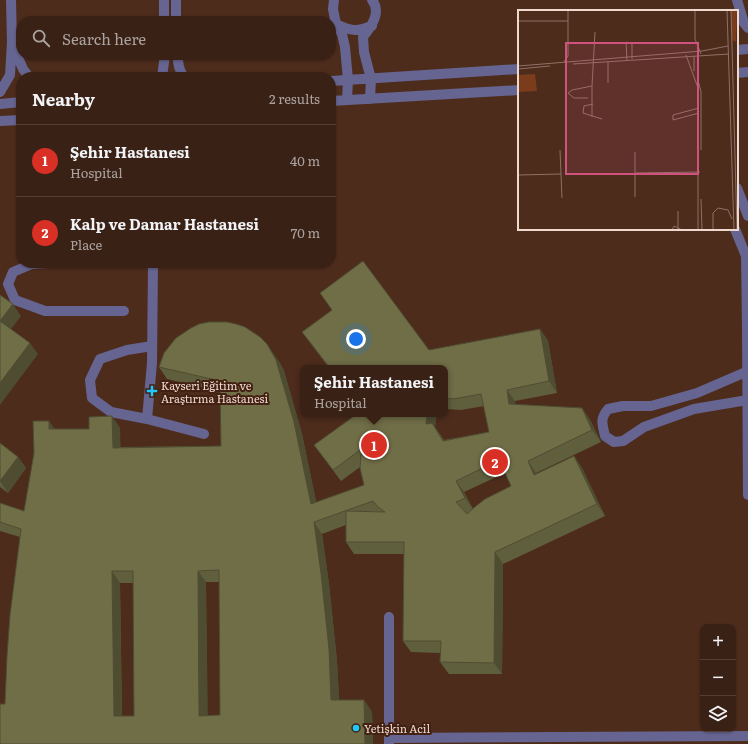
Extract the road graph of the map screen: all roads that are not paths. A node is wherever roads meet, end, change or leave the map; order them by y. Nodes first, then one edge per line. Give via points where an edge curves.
1 (11, 0) edge
2 (164, 0) edge
3 (176, 0) edge
4 (334, 0) edge
5 (372, 0) edge
6 (737, 0) edge
7 (164, 16) edge
8 (176, 16) edge
9 (334, 16) edge
10 (336, 24) joint
11 (372, 26) junction
12 (748, 28) edge
13 (12, 42) junction
14 (748, 49) edge
15 (738, 50) edge
16 (16, 51) edge
17 (20, 60) edge
18 (164, 60) edge
19 (177, 60) edge
20 (518, 69) edge
21 (26, 72) edge
22 (163, 72) edge
23 (181, 72) edge
24 (748, 72) edge
25 (738, 73) edge
26 (371, 78) junction
27 (348, 80) junction
28 (336, 81) edge
29 (518, 90) edge
30 (0, 92) edge
31 (370, 99) junction
32 (347, 100) junction
33 (336, 101) edge
34 (16, 102) edge
35 (0, 104) edge
36 (16, 120) edge
37 (0, 121) edge
38 (738, 191) edge
39 (748, 216) edge
40 (735, 230) edge
41 (22, 268) edge
42 (153, 268) edge
43 (124, 311) dead end
44 (152, 346) junction
45 (748, 371) edge
46 (748, 400) edge
47 (147, 419) junction
48 (204, 434) dead end
49 (748, 495) edge
50 (389, 617) dead end
51 (748, 736) edge
52 (389, 741) edge

1 - 13 lane
2 - 7 lane
3 - 8 lane
4 - 9 lane
5 - 11 lane via 375,4 375,17
6 - 12 lane
10 - 11 lane via 356,30
10 - 27 lane via 345,47
11 - 26 lane via 363,37
13 - 16 lane
13 - 30 lane via 10,76
14 - 15 lane
17 - 21 lane
18 - 22 lane
19 - 23 lane
20 - 26 lane
24 - 25 lane
26 - 27 lane
26 - 31 lane
27 - 28 lane
27 - 32 lane
29 - 31 lane
31 - 32 lane
32 - 33 lane
34 - 35 lane
36 - 37 lane
38 - 39 lane
40 - 45 lane via 746,256
41 - 43 lane via 13,272 8,284 15,300 45,311
42 - 44 lane
44 - 47 lane
44 - 47 lane via 127,350 100,359 90,380 92,398 111,412
45 - 46 lane
45 - 46 lane via 697,393 650,406 608,409 602,416 602,425 605,436 614,442 623,440 644,427 694,409
46 - 49 lane
47 - 48 lane
50 - 52 lane
51 - 52 lane

